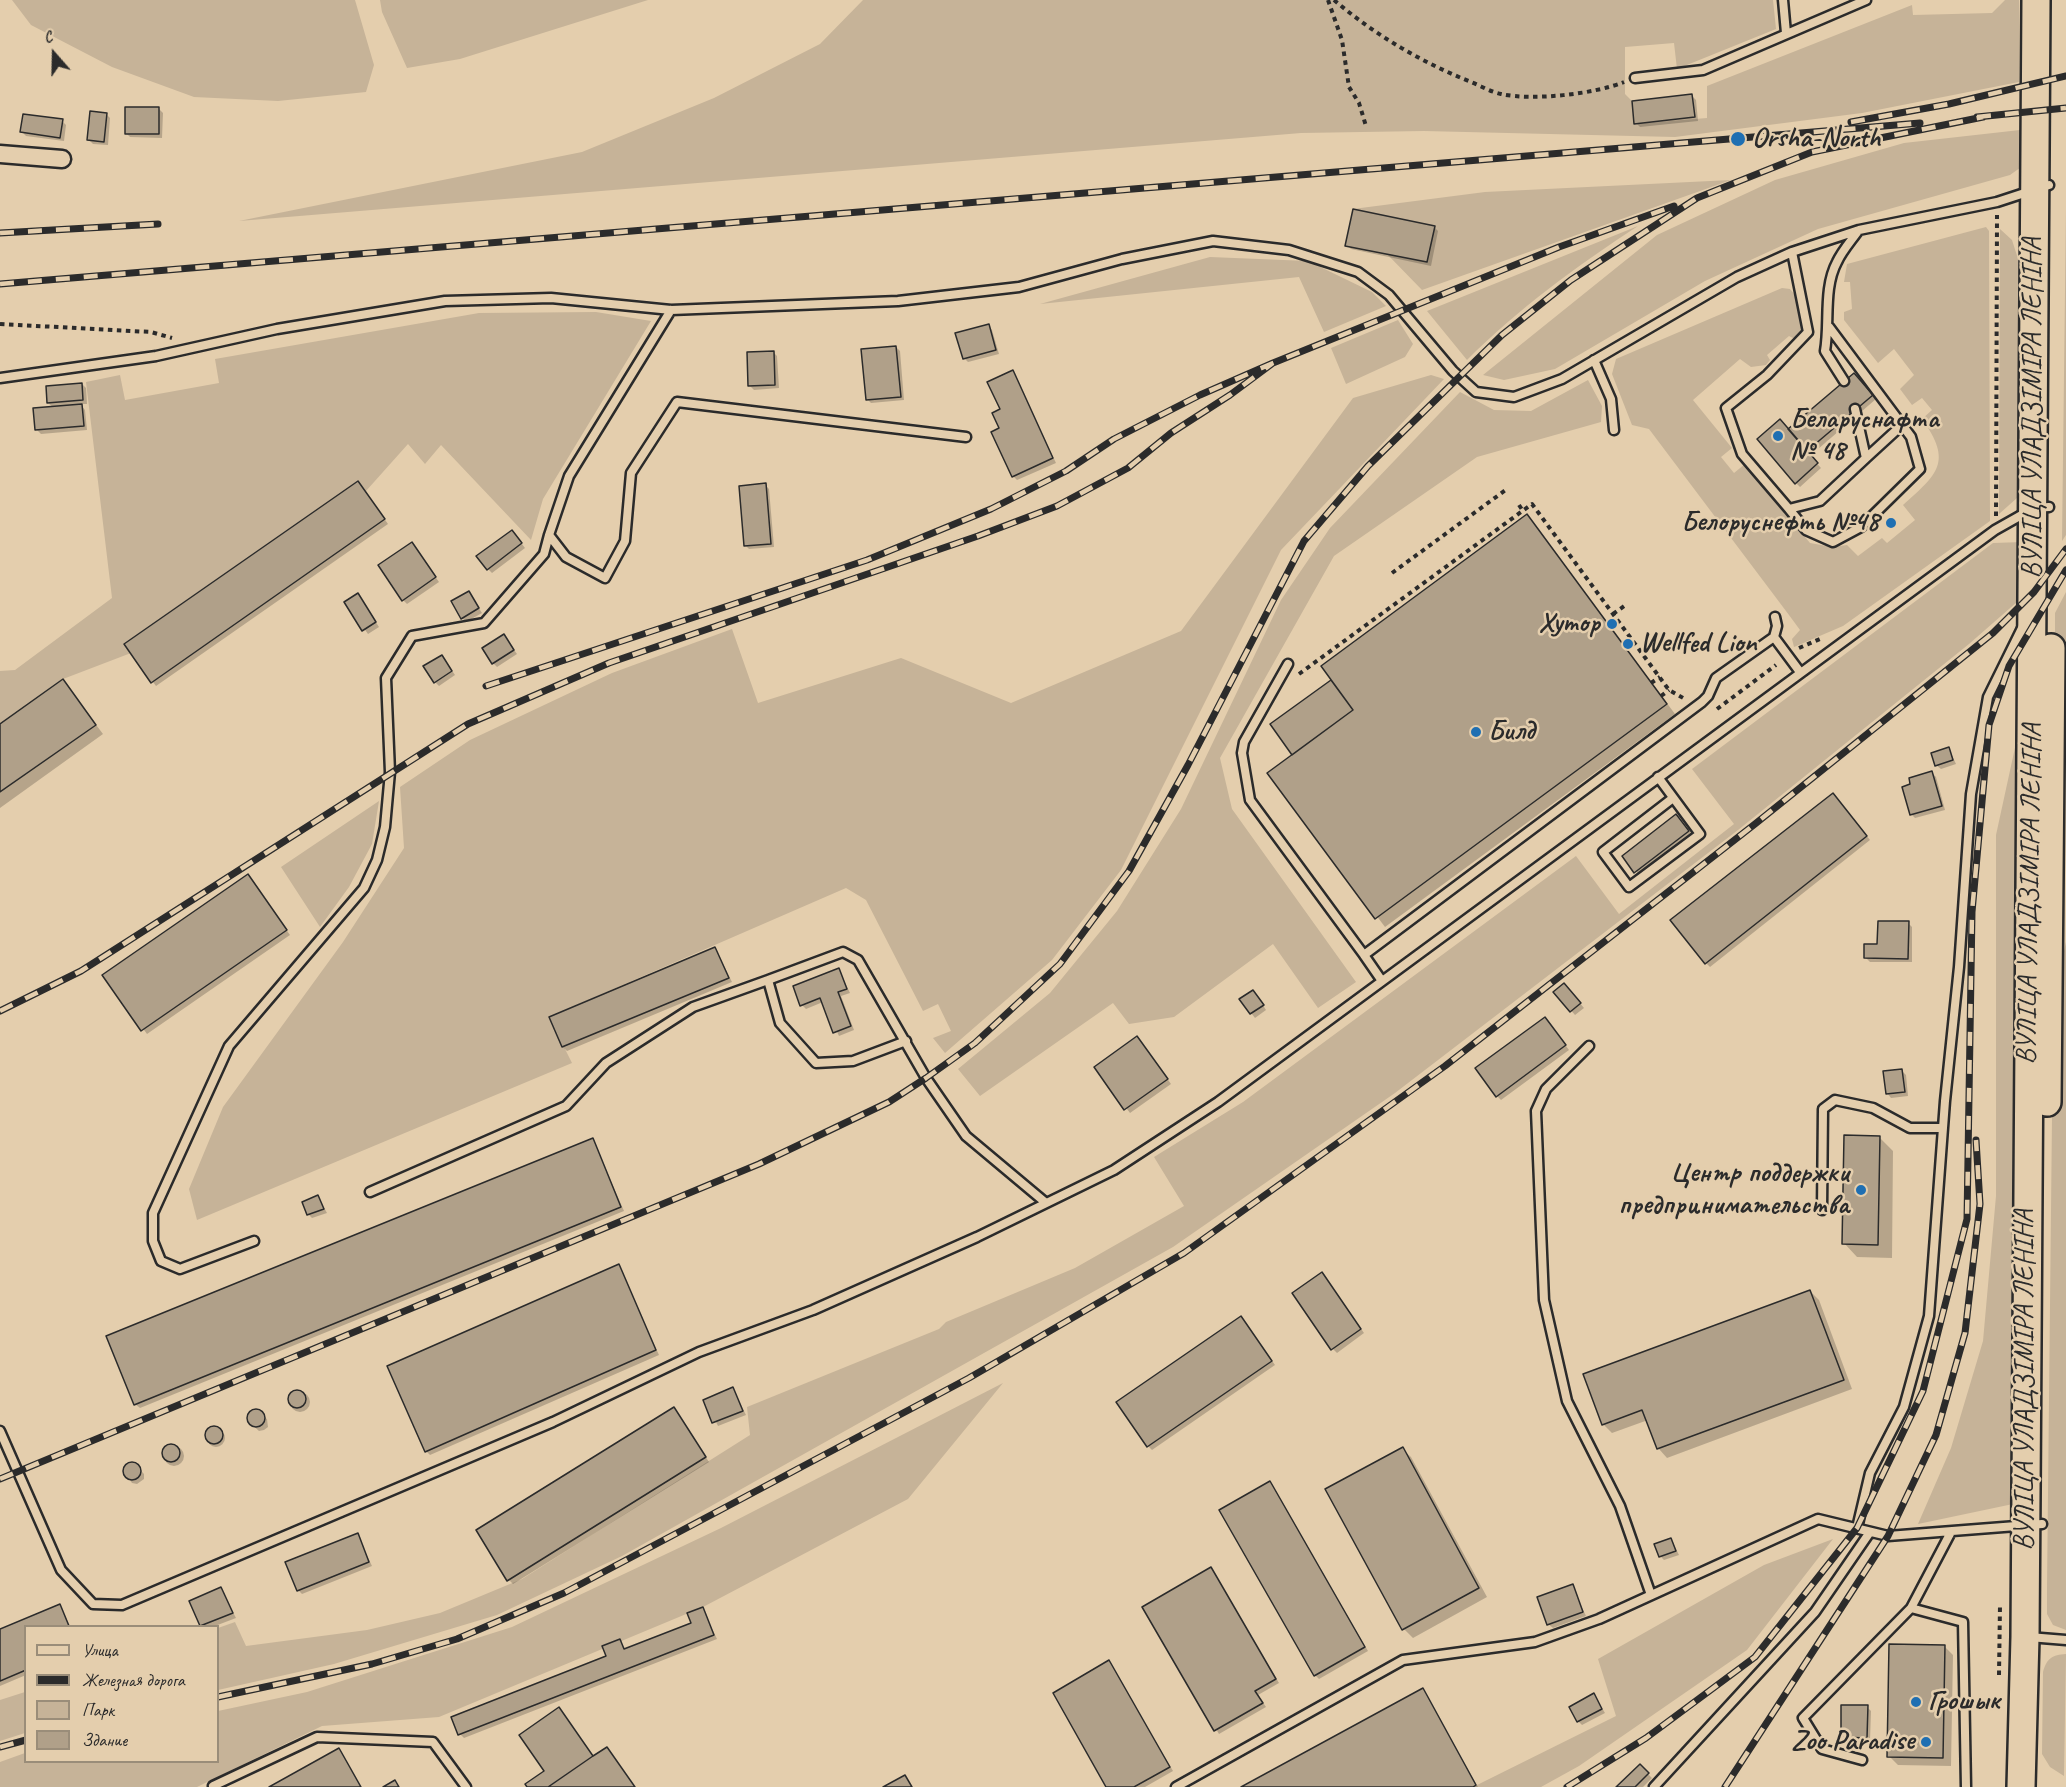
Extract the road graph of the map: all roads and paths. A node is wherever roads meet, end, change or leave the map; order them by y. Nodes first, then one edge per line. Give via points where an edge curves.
1 (1328, 0) edge
2 (1334, 0) edge
3 (1783, 0) edge
4 (1866, 0) edge
5 (2036, 0) edge
6 (2050, 0) edge
7 (1786, 33) junction
8 (1635, 78) joint
9 (1366, 126) dead end
10 (0, 154) edge
11 (62, 159) dead end
12 (2042, 186) junction
13 (1997, 202) junction
14 (1859, 231) junction
15 (1792, 252) junction
16 (671, 310) junction
17 (0, 324) edge
18 (1830, 327) junction
19 (198, 347) junction
20 (1594, 360) junction
21 (0, 378) edge
22 (1844, 381) dead end
23 (1855, 410) dead end
24 (1902, 425) junction
25 (1614, 430) dead end
26 (966, 437) dead end
27 (1866, 458) junction
28 (1507, 489) dead end
29 (1519, 505) dead end
30 (2042, 507) junction
31 (1789, 509) junction
32 (1523, 511) junction
33 (1995, 530) junction
34 (549, 535) junction
35 (1392, 573) dead end
36 (1405, 590) dead end
37 (1408, 595) junction
38 (1627, 604) dead end
39 (2033, 610) junction
40 (1613, 614) junction
41 (1775, 617) dead end
42 (1774, 637) junction
43 (1288, 664) dead end
44 (1776, 665) dead end
45 (1800, 672) junction
46 (1660, 677) junction
47 (1652, 683) dead end
48 (1669, 690) junction
49 (1271, 695) junction
50 (1661, 696) dead end
51 (1686, 700) dead end
52 (1713, 712) dead end
53 (2048, 753) junction
54 (1658, 777) junction
55 (1673, 798) junction
56 (1364, 955) junction
57 (768, 980) junction
58 (1382, 981) junction
59 (906, 1041) junction
60 (1589, 1046) dead end
61 (1943, 1128) junction
62 (370, 1192) dead end
63 (1046, 1203) junction
64 (1822, 1210) dead end
65 (254, 1241) dead end
66 (0, 1431) edge
67 (2034, 1525) junction
68 (1857, 1528) junction
69 (1870, 1532) junction
70 (1951, 1532) junction
71 (1651, 1595) junction
72 (2000, 1600) dead end
73 (1911, 1608) junction
74 (2044, 1638) edge
75 (1998, 1682) dead end
76 (1862, 1760) dead end
77 (213, 1786) edge
78 (466, 1787) edge
79 (1176, 1787) edge
80 (1654, 1787) edge
81 (1966, 1787) edge
82 (2021, 1787) edge
83 (2039, 1787) edge

1 - 9 path via 1342,40 1349,87
2 - 8 path via 1365,26 1438,69 1501,94 1556,96 1610,88
3 - 7 lane
4 - 7 lane
5 - 12 main road, ВУЛІЦА УЛАДЗІМІРА ЛЕНІНА
6 - 12 main road, ВУЛІЦА УЛАДЗІМІРА ЛЕНІНА
7 - 8 lane via 1703,70
10 - 11 street
12 - 13 lane
12 - 30 main road, ВУЛІЦА УЛАДЗІМІРА ЛЕНІНА
13 - 14 lane
13 - 33 path
14 - 15 lane
14 - 18 lane via 1836,263 1829,288
15 - 20 lane via 1737,277
15 - 31 lane via 1808,332 1767,375 1726,408 1742,454
16 - 19 lane via 551,298 445,301 277,329
16 - 20 lane via 898,301 1019,287 1122,259 1213,241 1289,250 1358,272 1389,295 1453,371 1476,392 1514,397
16 - 34 lane via 569,476
17 - 19 path via 150,332
18 - 22 lane via 1825,351
18 - 24 lane
19 - 21 lane via 84,368
20 - 25 lane via 1611,399
23 - 27 lane
24 - 27 lane
24 - 31 lane via 1911,437 1920,469 1861,527 1833,542 1806,531
26 - 34 lane via 677,402 631,473 625,541 605,578 566,556
27 - 31 lane via 1820,501
28 - 35 path
29 - 32 path
30 - 33 lane
30 - 39 main road, ВУЛІЦА УЛАДЗІМІРА ЛЕНІНА
30 - 53 main road, ВУЛІЦА УЛАДЗІМІРА ЛЕНІНА
32 - 37 path
32 - 40 path via 1532,504
33 - 45 lane
34 - 65 lane via 544,554 484,623 412,636 386,678 390,772 386,827 377,860 364,888 229,1046 153,1213 153,1241 161,1261 180,1269
36 - 37 path
37 - 49 path
38 - 40 path
39 - 53 main road, ВУЛІЦА УЛАДЗІМІРА ЛЕНІНА
39 - 61 lane via 2017,633 1988,697 1971,794
40 - 46 path
41 - 42 lane via 1778,626
42 - 45 lane
42 - 56 lane via 1716,678 1702,702
43 - 49 lane
44 - 52 path
45 - 54 lane
46 - 47 path
46 - 48 path
48 - 50 path
48 - 51 path
49 - 56 lane via 1244,742 1248,796
53 - 67 main road, ВУЛІЦА УЛАДЗІМІРА ЛЕНІНА
54 - 55 lane
54 - 58 lane
55 - 55 lane via 1603,852 1629,887 1700,834
56 - 58 lane
57 - 59 lane via 843,952 858,960
57 - 59 lane via 780,1023 816,1063 853,1061
57 - 62 lane via 693,1007 606,1063 566,1106
58 - 63 lane via 1208,1108 1114,1170
59 - 63 lane via 966,1136
60 - 71 lane via 1546,1089 1536,1112 1544,1300 1567,1401 1620,1506
61 - 64 lane via 1910,1128 1873,1108 1835,1100 1823,1109
61 - 68 lane via 1929,1316 1904,1407 1870,1473
63 - 66 lane via 813,1310 699,1352 553,1422 122,1605 93,1604 61,1570
67 - 70 lane
67 - 74 main road, ВУЛІЦА УЛАДЗІМІРА ЛЕНІНА
68 - 69 lane
68 - 71 lane via 1818,1519
69 - 70 lane via 1888,1536
69 - 80 lane via 1815,1612
70 - 73 lane
71 - 79 lane via 1536,1642 1403,1660
72 - 75 path
73 - 76 lane via 1803,1718 1822,1749
73 - 81 lane via 1963,1622
74 - 82 main road, ВУЛІЦА УЛАДЗІМІРА ЛЕНІНА
74 - 83 main road, ВУЛІЦА УЛАДЗІМІРА ЛЕНІНА
77 - 78 lane via 317,1737 433,1742

